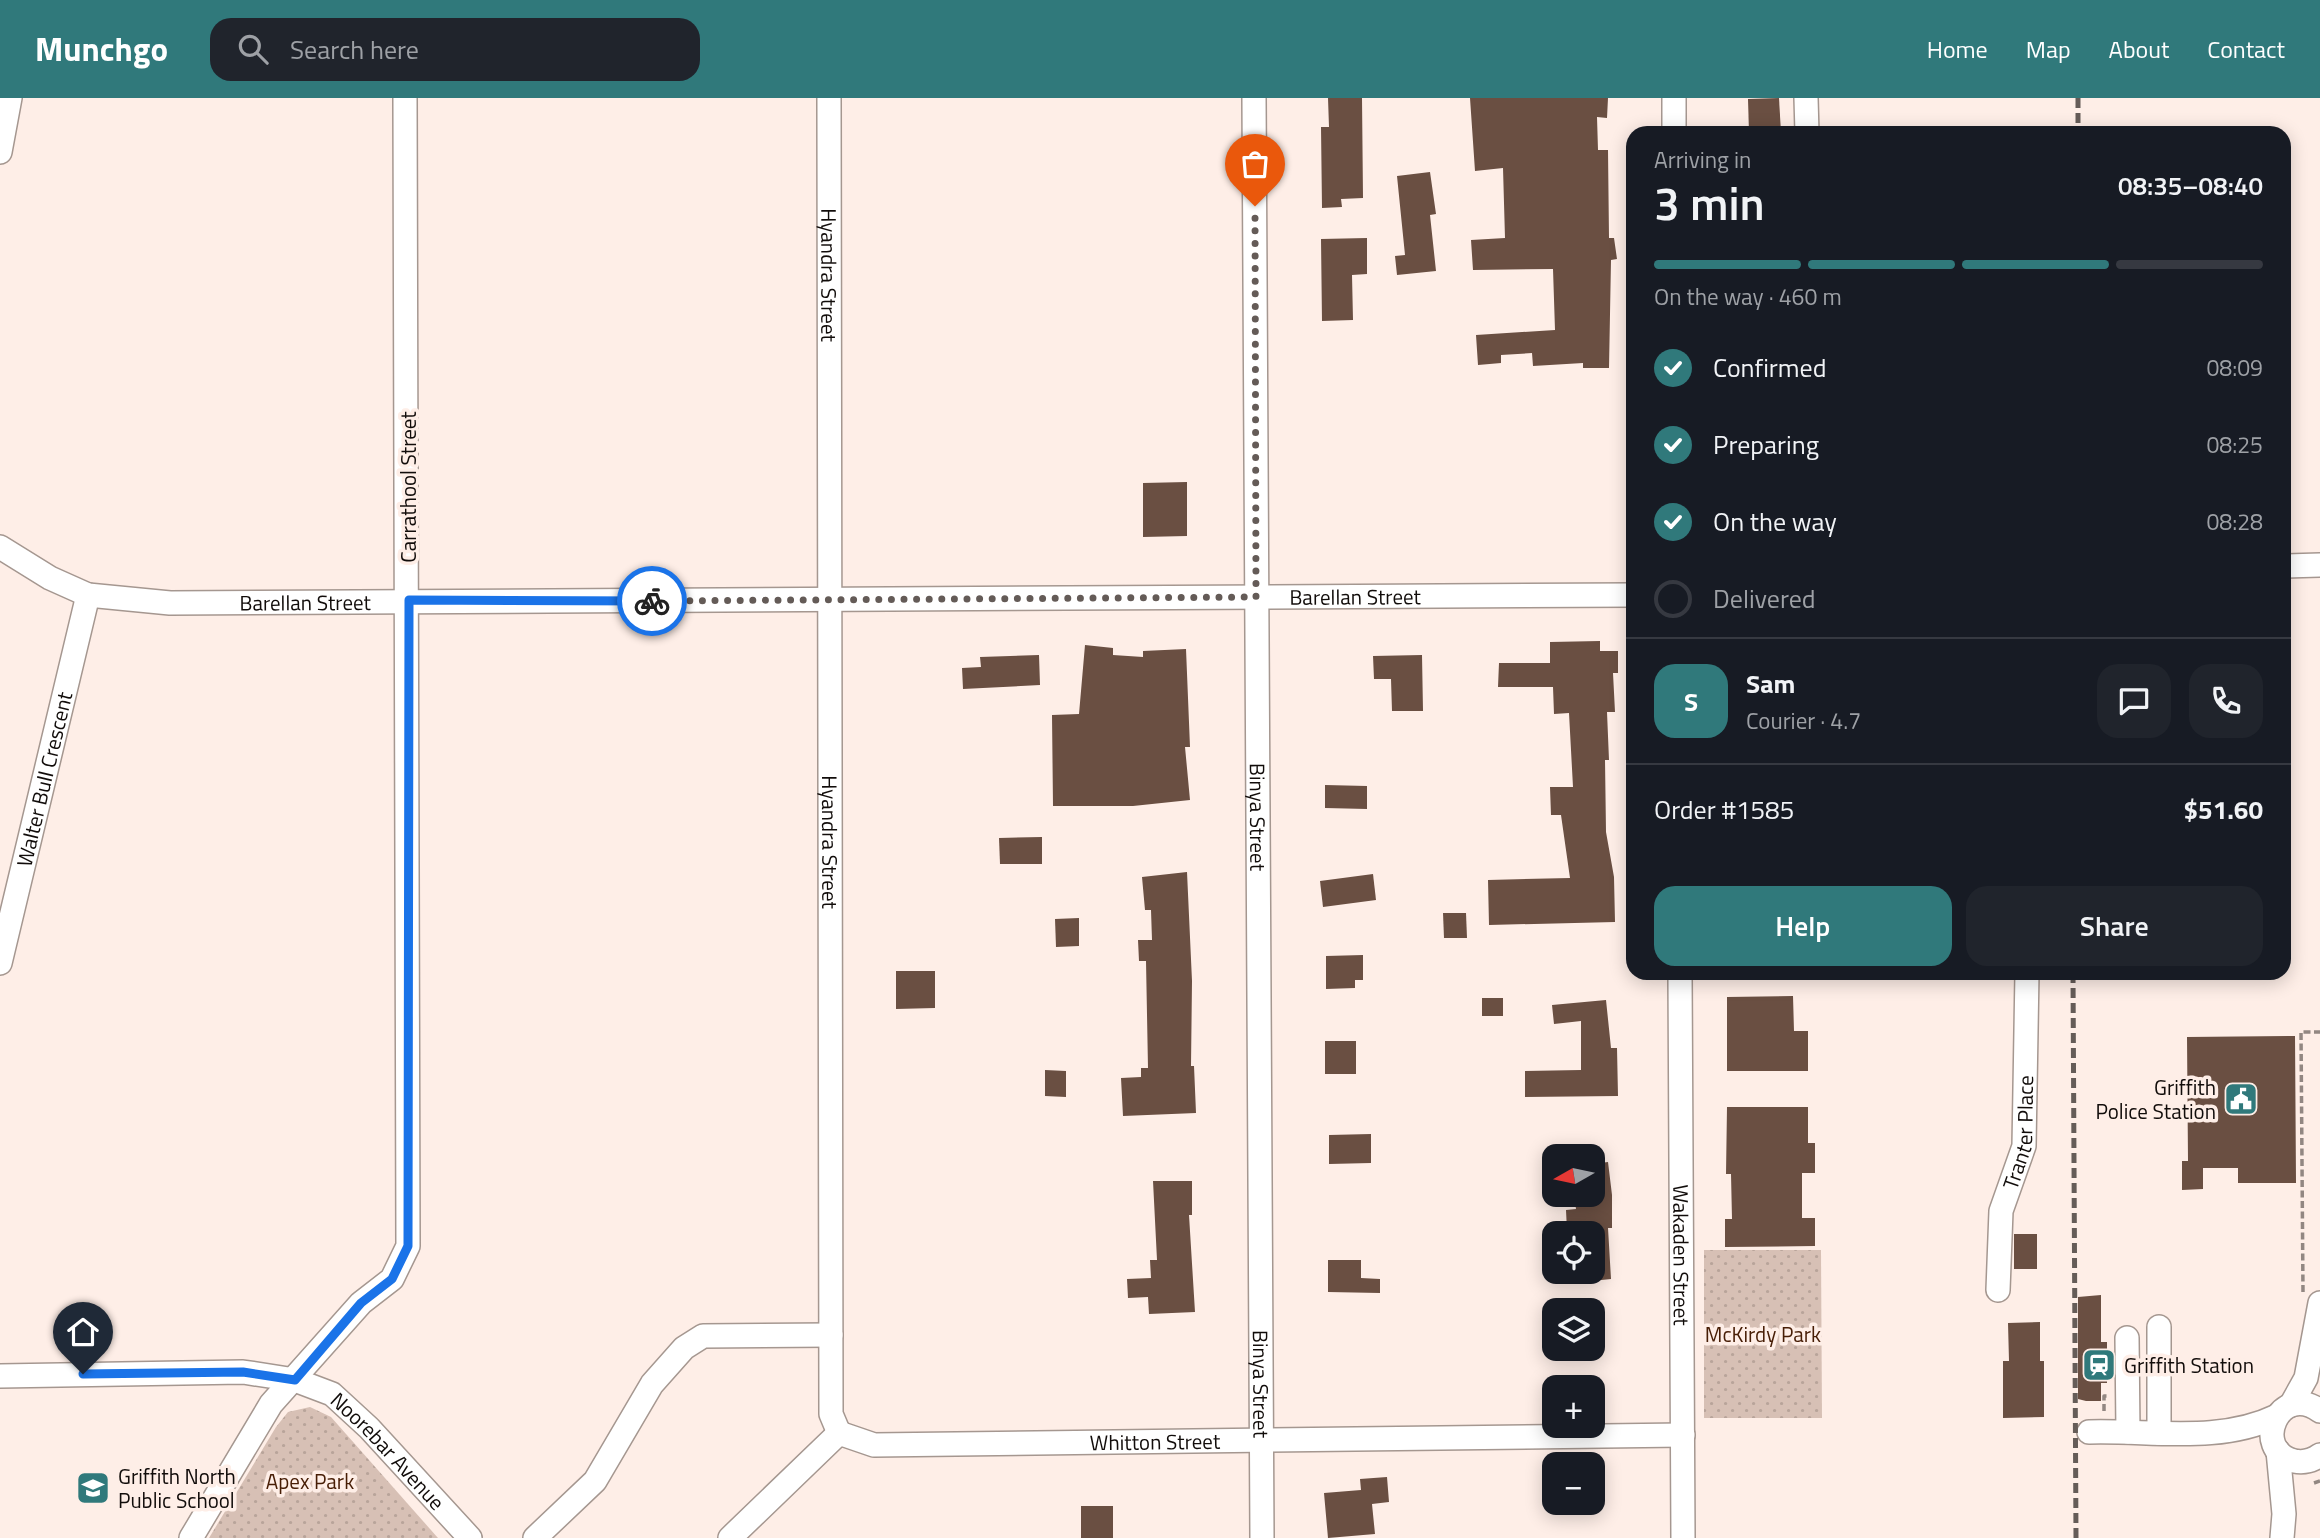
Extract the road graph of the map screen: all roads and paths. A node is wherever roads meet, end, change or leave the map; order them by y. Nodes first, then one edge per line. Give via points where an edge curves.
1 (10, 98) edge
2 (405, 98) edge
3 (830, 98) edge
4 (1254, 98) edge
5 (1674, 98) edge
6 (1806, 98) edge
7 (1674, 126) edge
8 (1807, 126) edge
9 (0, 152) edge
10 (0, 547) edge
11 (2320, 565) edge
12 (2291, 566) edge
13 (88, 595) junction
14 (1626, 595) edge
15 (1256, 597) junction
16 (409, 600) junction
17 (831, 601) junction
18 (0, 963) edge
19 (1680, 980) edge
20 (2027, 980) edge
21 (2320, 1032) edge
22 (1998, 1290) dead end
23 (2311, 1302) edge
24 (2159, 1327) dead end
25 (831, 1335) junction
26 (2127, 1338) dead end
27 (2127, 1374) junction
28 (2159, 1374) junction
29 (0, 1376) edge
30 (295, 1380) junction
31 (2284, 1410) junction
32 (2320, 1411) edge
33 (2089, 1432) dead end
34 (2128, 1432) junction
35 (839, 1433) junction
36 (2159, 1433) junction
37 (2219, 1433) junction
38 (1683, 1435) junction
39 (1263, 1438) junction
40 (2277, 1450) junction
41 (2318, 1465) edge
42 (2314, 1483) dead end
43 (2284, 1514) junction
44 (191, 1538) edge
45 (470, 1538) edge
46 (536, 1538) edge
47 (730, 1538) edge
48 (1262, 1538) edge
49 (1683, 1538) edge
50 (2282, 1538) edge

1 - 9 street
2 - 16 street, Carrathool Street
3 - 17 street, Hyandra Street
4 - 15 street, Binya Street
5 - 7 street
6 - 8 street
10 - 13 street, Barellan Street
11 - 12 street
13 - 16 street, Barellan Street via 170,603
13 - 18 street, Walter Bull Crescent
14 - 15 street, Barellan Street
15 - 17 street, Barellan Street
15 - 39 street, Binya Street
16 - 17 street, Barellan Street
16 - 30 street, Carrathool Street via 408,1246 392,1279 361,1303
17 - 25 street, Hyandra Street
19 - 38 street, Wakaden Street
20 - 22 street, Tranter Place via 2024,1146 2001,1212
21 - 23 path via 2301,1032
23 - 31 street via 2308,1371
24 - 28 street
25 - 35 street, Hyandra Street via 831,1414
25 - 46 street via 703,1336 684,1348 652,1384 595,1481
26 - 27 street
27 - 28 street
27 - 34 street
28 - 36 street
29 - 30 street, Noorebar Avenue via 243,1372
30 - 44 street, Carrathool Street via 271,1404
30 - 45 street, Noorebar Avenue via 332,1394
31 - 32 street via 2307,1404
31 - 37 street via 2249,1427
31 - 40 street via 2272,1431
33 - 34 street
34 - 36 street
35 - 39 street, Whitton Street via 874,1445
35 - 47 street
36 - 37 street
37 - 40 street
38 - 39 street, Whitton Street
38 - 49 street, Wakaden Street
39 - 48 street, Binya Street
40 - 41 street via 2295,1461
40 - 43 street
41 - 42 path
41 - 43 street via 2298,1484
43 - 50 street

